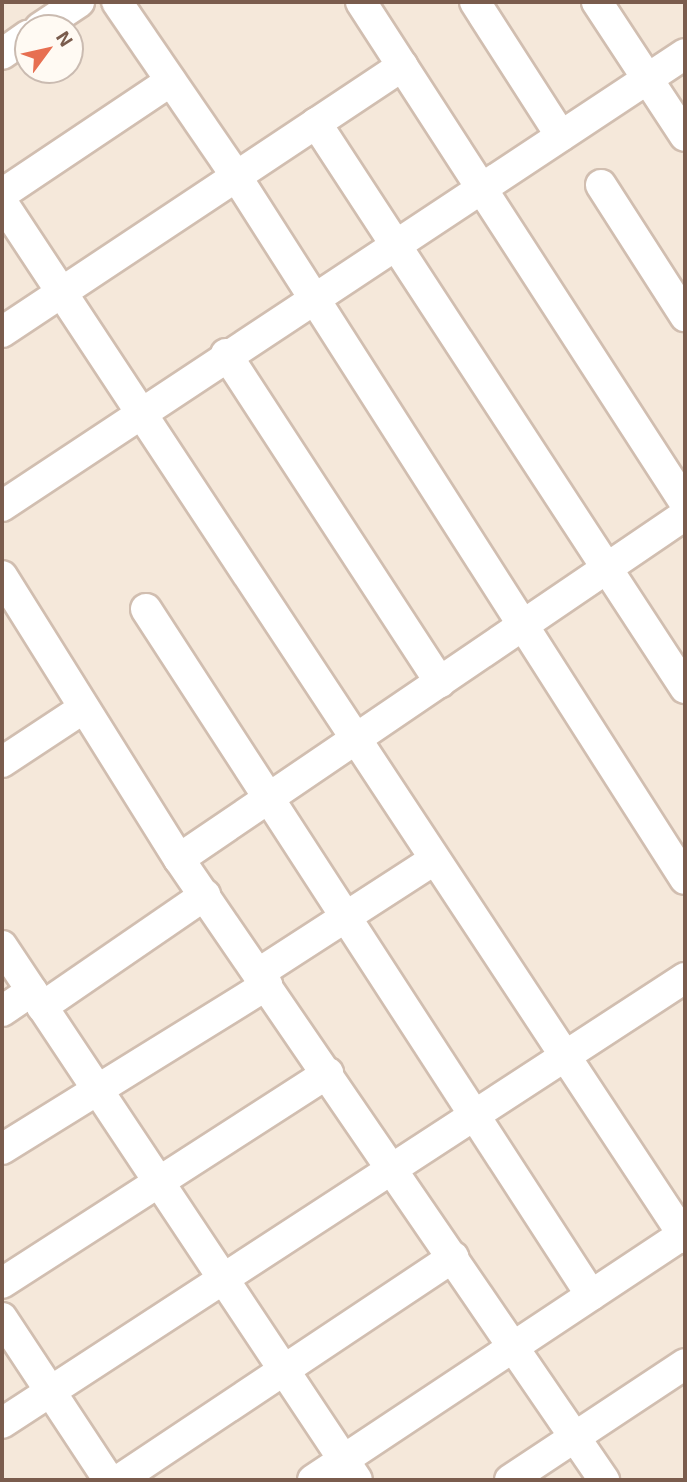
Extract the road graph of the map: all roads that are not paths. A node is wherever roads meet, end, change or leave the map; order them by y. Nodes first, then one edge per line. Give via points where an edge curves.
1 (79, 2) edge
2 (117, 2) edge
3 (360, 2) edge
4 (475, 2) edge
5 (597, 2) edge
6 (61, 14) edge
7 (685, 54) edge
8 (403, 66) junction
9 (647, 79) junction
10 (171, 81) junction
11 (316, 123) junction
12 (561, 135) junction
13 (685, 136) edge
14 (236, 176) junction
15 (601, 185) dead end
16 (478, 190) junction
17 (2, 194) edge
18 (2, 202) edge
19 (393, 245) junction
20 (64, 291) junction
21 (311, 299) junction
22 (685, 316) edge
23 (2, 332) edge
24 (226, 354) junction
25 (140, 410) junction
26 (685, 503) edge
27 (2, 506) edge
28 (685, 516) edge
29 (606, 569) junction
30 (2, 576) edge
31 (146, 609) dead end
32 (12, 615) edge
33 (521, 627) junction
34 (440, 682) junction
35 (685, 688) edge
36 (85, 708) junction
37 (353, 741) junction
38 (2, 762) edge
39 (269, 797) junction
40 (179, 859) junction
41 (432, 861) junction
42 (685, 879) edge
43 (205, 895) junction
44 (348, 916) junction
45 (2, 946) edge
46 (685, 978) edge
47 (263, 979) junction
48 (37, 999) junction
49 (2, 1011) edge
50 (562, 1057) junction
51 (328, 1073) junction
52 (96, 1089) junction
53 (478, 1112) junction
54 (2, 1149) edge
55 (394, 1167) junction
56 (157, 1183) junction
57 (684, 1235) edge
58 (453, 1256) junction
59 (220, 1281) junction
60 (2, 1283) edge
61 (591, 1295) junction
62 (2, 1318) edge
63 (513, 1348) junction
64 (685, 1364) edge
65 (284, 1373) junction
66 (51, 1392) junction
67 (2, 1423) edge
68 (574, 1437) junction
69 (350, 1470) edge
70 (109, 1480) edge
71 (119, 1480) edge
72 (313, 1480) edge
73 (510, 1480) edge
74 (604, 1480) edge

1 - 6 street
2 - 10 street
3 - 8 street
4 - 12 street
5 - 9 street
7 - 9 street
8 - 11 street
8 - 16 street
9 - 12 street
9 - 13 street
10 - 14 street
10 - 17 street
11 - 14 street
11 - 19 street
12 - 16 street
14 - 20 street
14 - 21 street
15 - 22 street
16 - 19 street
16 - 26 street
18 - 20 street
19 - 21 street
19 - 29 street
20 - 23 street
20 - 25 street
21 - 24 street
21 - 33 street
24 - 25 street
24 - 34 street
25 - 27 street
25 - 37 street
28 - 29 street
29 - 33 street
29 - 35 street
30 - 32 street
31 - 39 street
32 - 36 street
33 - 34 street
33 - 42 street
34 - 37 street
36 - 38 street
36 - 40 street
37 - 39 street
37 - 41 street
39 - 40 street
39 - 44 street
40 - 43 street
41 - 44 street
41 - 50 street
43 - 47 street
43 - 48 street
44 - 47 street
44 - 53 street
45 - 48 street
46 - 50 street
47 - 51 street
47 - 52 street
48 - 49 street
48 - 52 street
50 - 53 street
50 - 57 street
51 - 55 street
51 - 56 street
52 - 54 street
52 - 56 street
53 - 55 street
53 - 61 street
55 - 58 street
55 - 59 street
56 - 59 street
56 - 60 street
57 - 61 street
58 - 63 street
58 - 65 street
59 - 65 street
59 - 66 street
61 - 63 street
62 - 66 street
63 - 68 street
63 - 69 street
64 - 68 street
65 - 69 street
65 - 71 street
66 - 67 street
66 - 70 street
68 - 73 street
68 - 74 street
69 - 72 street

